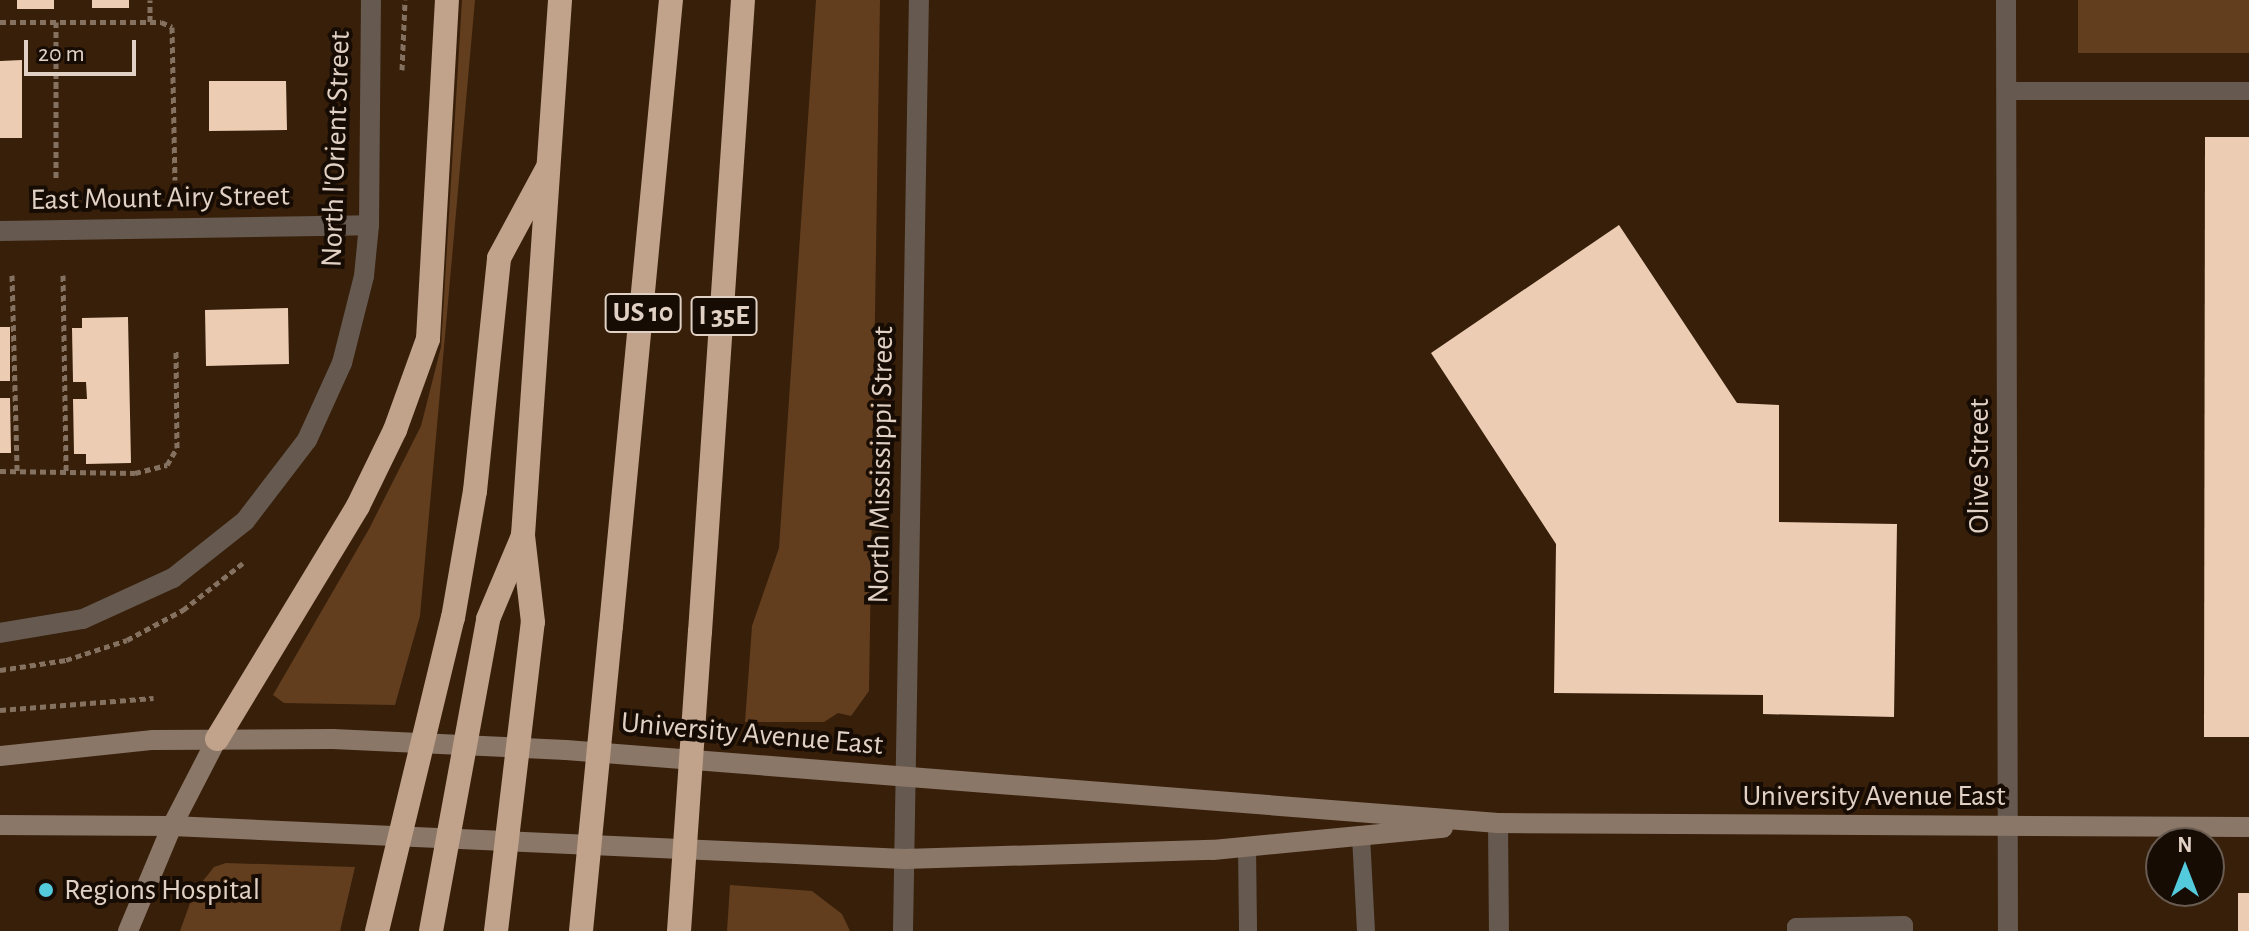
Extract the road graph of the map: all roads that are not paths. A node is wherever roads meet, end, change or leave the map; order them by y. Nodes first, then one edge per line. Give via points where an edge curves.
1 (371, 0) edge
2 (447, 0) edge
3 (560, 0) edge
4 (671, 0) edge
5 (743, 0) edge
6 (919, 0) edge
7 (2006, 0) edge
8 (2007, 91) junction
9 (2249, 91) edge
10 (551, 160) junction
11 (369, 225) junction
12 (0, 231) edge
13 (523, 535) junction
14 (0, 633) edge
15 (217, 739) junction
16 (0, 756) edge
17 (905, 777) junction
18 (1498, 823) junction
19 (0, 825) edge
20 (172, 826) junction
21 (2008, 827) junction
22 (2249, 827) edge
23 (1361, 836) junction
24 (1247, 846) junction
25 (904, 859) junction
26 (128, 931) edge
27 (377, 931) edge
28 (431, 931) edge
29 (496, 931) edge
30 (581, 931) edge
31 (679, 931) edge
32 (903, 931) edge
33 (1248, 931) edge
34 (1366, 931) edge
35 (1499, 931) edge
36 (1796, 931) edge
37 (1904, 931) edge
38 (2008, 931) edge

1 - 11 street, North l'Orient Street
2 - 15 highway via 428,339 395,430 358,506
3 - 10 highway
4 - 30 highway, US 10, bridge
5 - 31 highway, I 35E, bridge
6 - 17 street, North Mississippi Street
7 - 8 street, Olive Street
8 - 9 lane
8 - 21 street, Olive Street
10 - 13 highway
10 - 27 highway, bridge via 499,258 475,491 453,618
11 - 12 street, East Mount Airy Street
11 - 14 street, North l'Orient Street via 356,312 337,376 307,440 245,521 195,564 143,596 83,619
13 - 28 highway, bridge via 488,619
13 - 29 highway, bridge via 533,622
15 - 16 main road, University Avenue East
15 - 17 main road, University Avenue East via 566,750
15 - 20 main road
17 - 18 main road, University Avenue East
17 - 25 street, North Mississippi Street
18 - 21 main road, University Avenue East
18 - 23 main road, University Avenue East
18 - 35 street
19 - 20 main road, University Avenue East
20 - 25 main road, University Avenue East
20 - 26 main road
21 - 22 main road, University Avenue East
21 - 38 street, Olive Street
23 - 24 main road, University Avenue East
23 - 34 lane
24 - 25 main road, University Avenue East
24 - 33 lane
25 - 32 street, North Mississippi Street
36 - 37 lane via 1904,925

